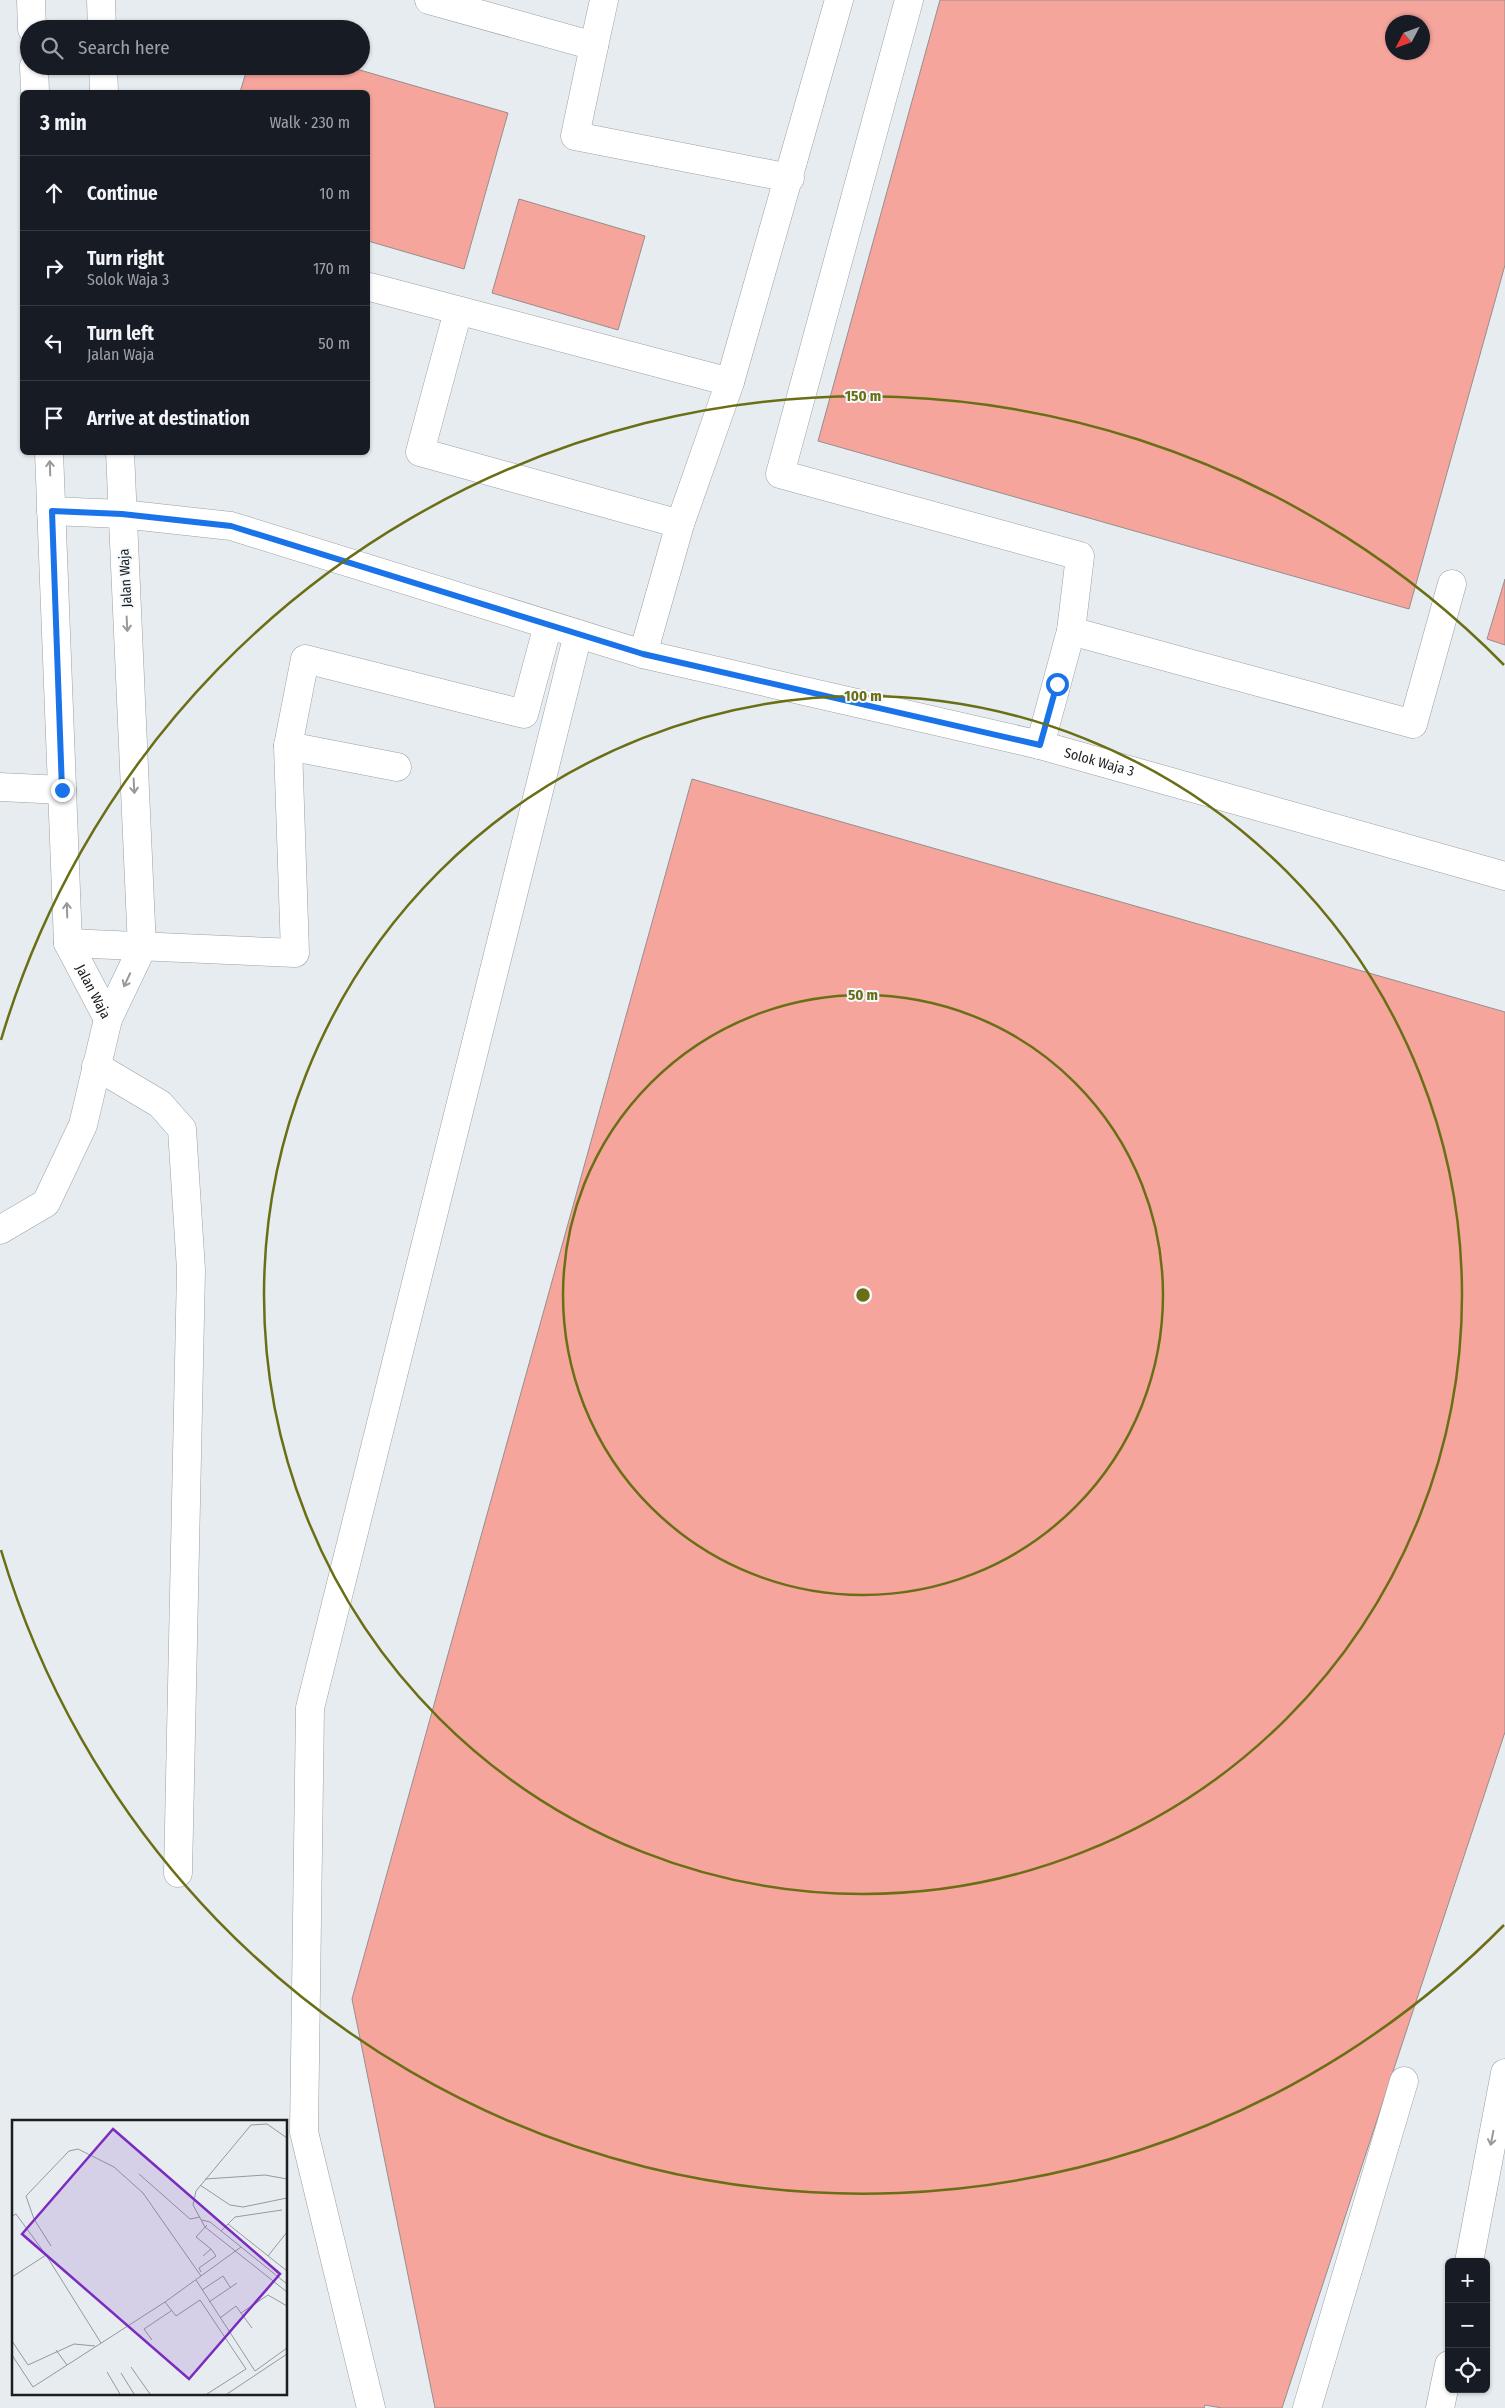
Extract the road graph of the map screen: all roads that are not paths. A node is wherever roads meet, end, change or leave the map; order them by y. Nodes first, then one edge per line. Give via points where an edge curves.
1 (31, 0) edge
2 (100, 0) edge
3 (429, 0) edge
4 (604, 0) edge
5 (839, 0) edge
6 (909, 0) edge
7 (32, 20) edge
8 (101, 20) edge
9 (594, 46) junction
10 (34, 75) edge
11 (103, 75) edge
12 (35, 90) edge
13 (104, 90) edge
14 (790, 178) junction
15 (370, 287) dead end
16 (458, 311) junction
17 (730, 382) junction
18 (49, 455) edge
19 (120, 455) edge
20 (52, 511) junction
21 (122, 514) junction
22 (680, 524) junction
23 (1452, 584) dead end
24 (548, 625) junction
25 (1071, 631) junction
26 (578, 634) junction
27 (643, 654) junction
28 (1040, 745) junction
29 (288, 746) junction
30 (397, 767) dead end
31 (0, 787) edge
32 (62, 790) junction
33 (1505, 876) edge
34 (68, 943) junction
35 (142, 948) junction
36 (108, 1019) junction
37 (96, 1066) junction
38 (0, 1230) edge
39 (178, 1872) dead end
40 (1505, 2073) edge
41 (1404, 2081) dead end
42 (1470, 2258) edge
43 (1445, 2384) edge
44 (371, 2408) edge
45 (1307, 2408) edge
46 (1440, 2408) edge

1 - 7 street
2 - 8 street
3 - 9 street
4 - 9 street
5 - 14 street
6 - 25 street via 780,474 1080,556
9 - 14 street via 575,136
10 - 12 street
11 - 13 street
14 - 17 street
15 - 16 street
16 - 17 street
16 - 22 street via 420,452
17 - 22 street
20 -> 18 street, Jalan Waja
19 - 21 street, Jalan Waja
20 - 21 street, Solok Waja 3
20 - 32 street, Jalan Waja
21 - 24 street, Solok Waja 3 via 231,526
21 -> 35 street, Jalan Waja
22 - 27 street
23 - 25 street via 1413,724
24 - 26 street, Solok Waja 3
24 - 29 street via 524,714 305,658
25 - 28 street
26 - 27 street, Solok Waja 3
26 - 44 street via 310,1708 304,2132
27 - 28 street, Solok Waja 3
28 - 33 street, Solok Waja 3
29 - 30 street
29 - 35 street via 295,953
31 - 32 street
34 -> 32 street, Jalan Waja
34 - 35 street
34 - 36 street, Jalan Waja
35 -> 36 street, Jalan Waja
36 - 37 street
37 - 38 street via 83,1125 46,1203
37 - 39 street via 160,1104 182,1129 191,1270
40 -> 42 street
41 - 45 street
43 - 46 street

